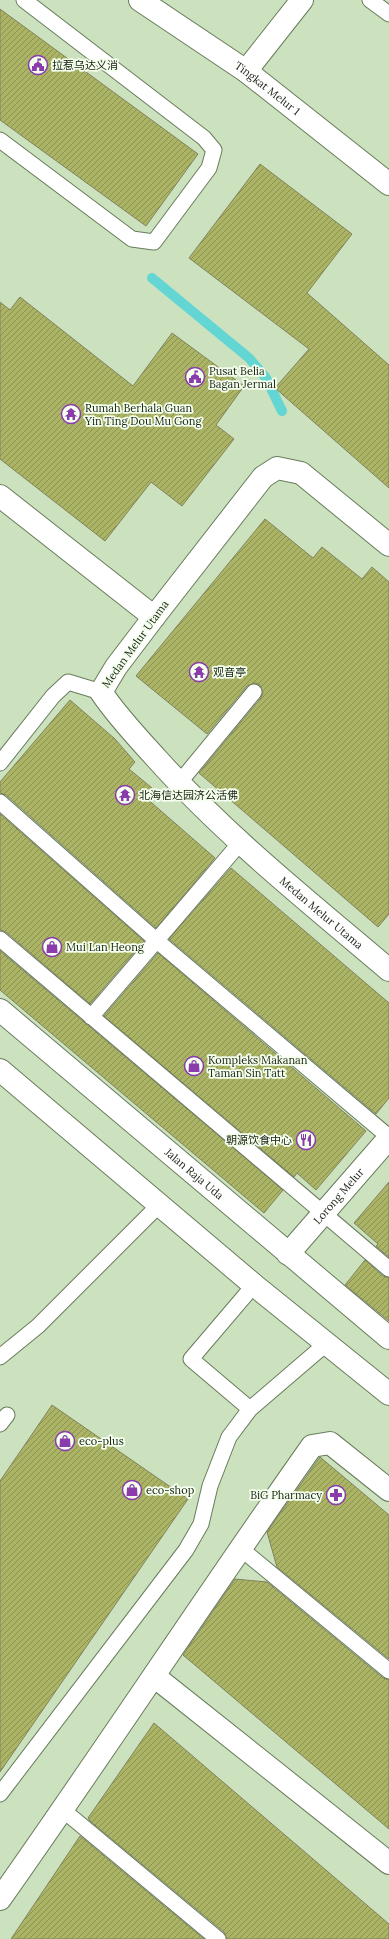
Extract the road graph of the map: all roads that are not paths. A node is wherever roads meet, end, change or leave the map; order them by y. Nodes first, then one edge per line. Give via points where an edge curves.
1 (24, 0) edge
2 (140, 0) edge
3 (302, 0) edge
4 (370, 0) edge
5 (389, 14) edge
6 (246, 71) junction
7 (0, 140) edge
8 (389, 184) edge
9 (0, 496) edge
10 (389, 545) edge
11 (154, 617) junction
12 (101, 692) junction
13 (254, 692) dead end
14 (0, 764) edge
15 (179, 783) junction
16 (0, 802) edge
17 (240, 843) junction
18 (0, 938) edge
19 (156, 940) junction
20 (389, 970) edge
21 (0, 1010) edge
22 (91, 1017) junction
23 (0, 1070) edge
24 (389, 1138) edge
25 (159, 1205) junction
26 (324, 1213) junction
27 (288, 1254) junction
28 (389, 1269) edge
29 (254, 1285) junction
30 (389, 1338) edge
31 (327, 1342) junction
32 (0, 1357) edge
33 (389, 1394) edge
34 (250, 1409) junction
35 (389, 1490) edge
36 (240, 1548) junction
37 (389, 1671) edge
38 (154, 1676) junction
39 (0, 1794) edge
40 (62, 1810) junction
41 (389, 1864) edge
42 (0, 1899) edge
43 (218, 1939) edge

1 - 7 lane via 204,138 214,150 210,168 154,242 132,239
2 - 6 street, Tingkat Melur 1
3 - 6 street
4 - 5 lane
6 - 8 street, Tingkat Melur 1
9 - 11 street
10 - 11 street, Medan Melur Utama via 301,473 277,468 263,477
11 - 12 street, Medan Melur Utama via 116,667
12 - 14 lane via 68,682 53,696
12 - 15 street, Medan Melur Utama via 115,713
13 - 15 lane
15 - 17 street, Medan Melur Utama
16 - 19 lane
17 - 19 lane
17 - 20 street, Medan Melur Utama
18 - 22 lane
19 - 22 lane
19 - 24 lane
21 - 27 street, Jalan Raja Uda
22 - 26 lane
23 - 25 street
24 - 26 street, Lorong Melur
25 - 29 street
25 - 32 lane via 38,1326
26 - 27 street, Lorong Melur
26 - 28 lane
27 - 30 street, Jalan Raja Uda
29 - 31 street
29 - 34 lane via 191,1359
31 - 33 street
31 - 34 lane
34 - 39 lane via 229,1438 210,1486 201,1524 186,1550
35 - 36 street via 330,1443 312,1446
36 - 37 lane
36 - 38 street
38 - 40 street
38 - 41 street
40 - 42 street
40 - 43 lane

